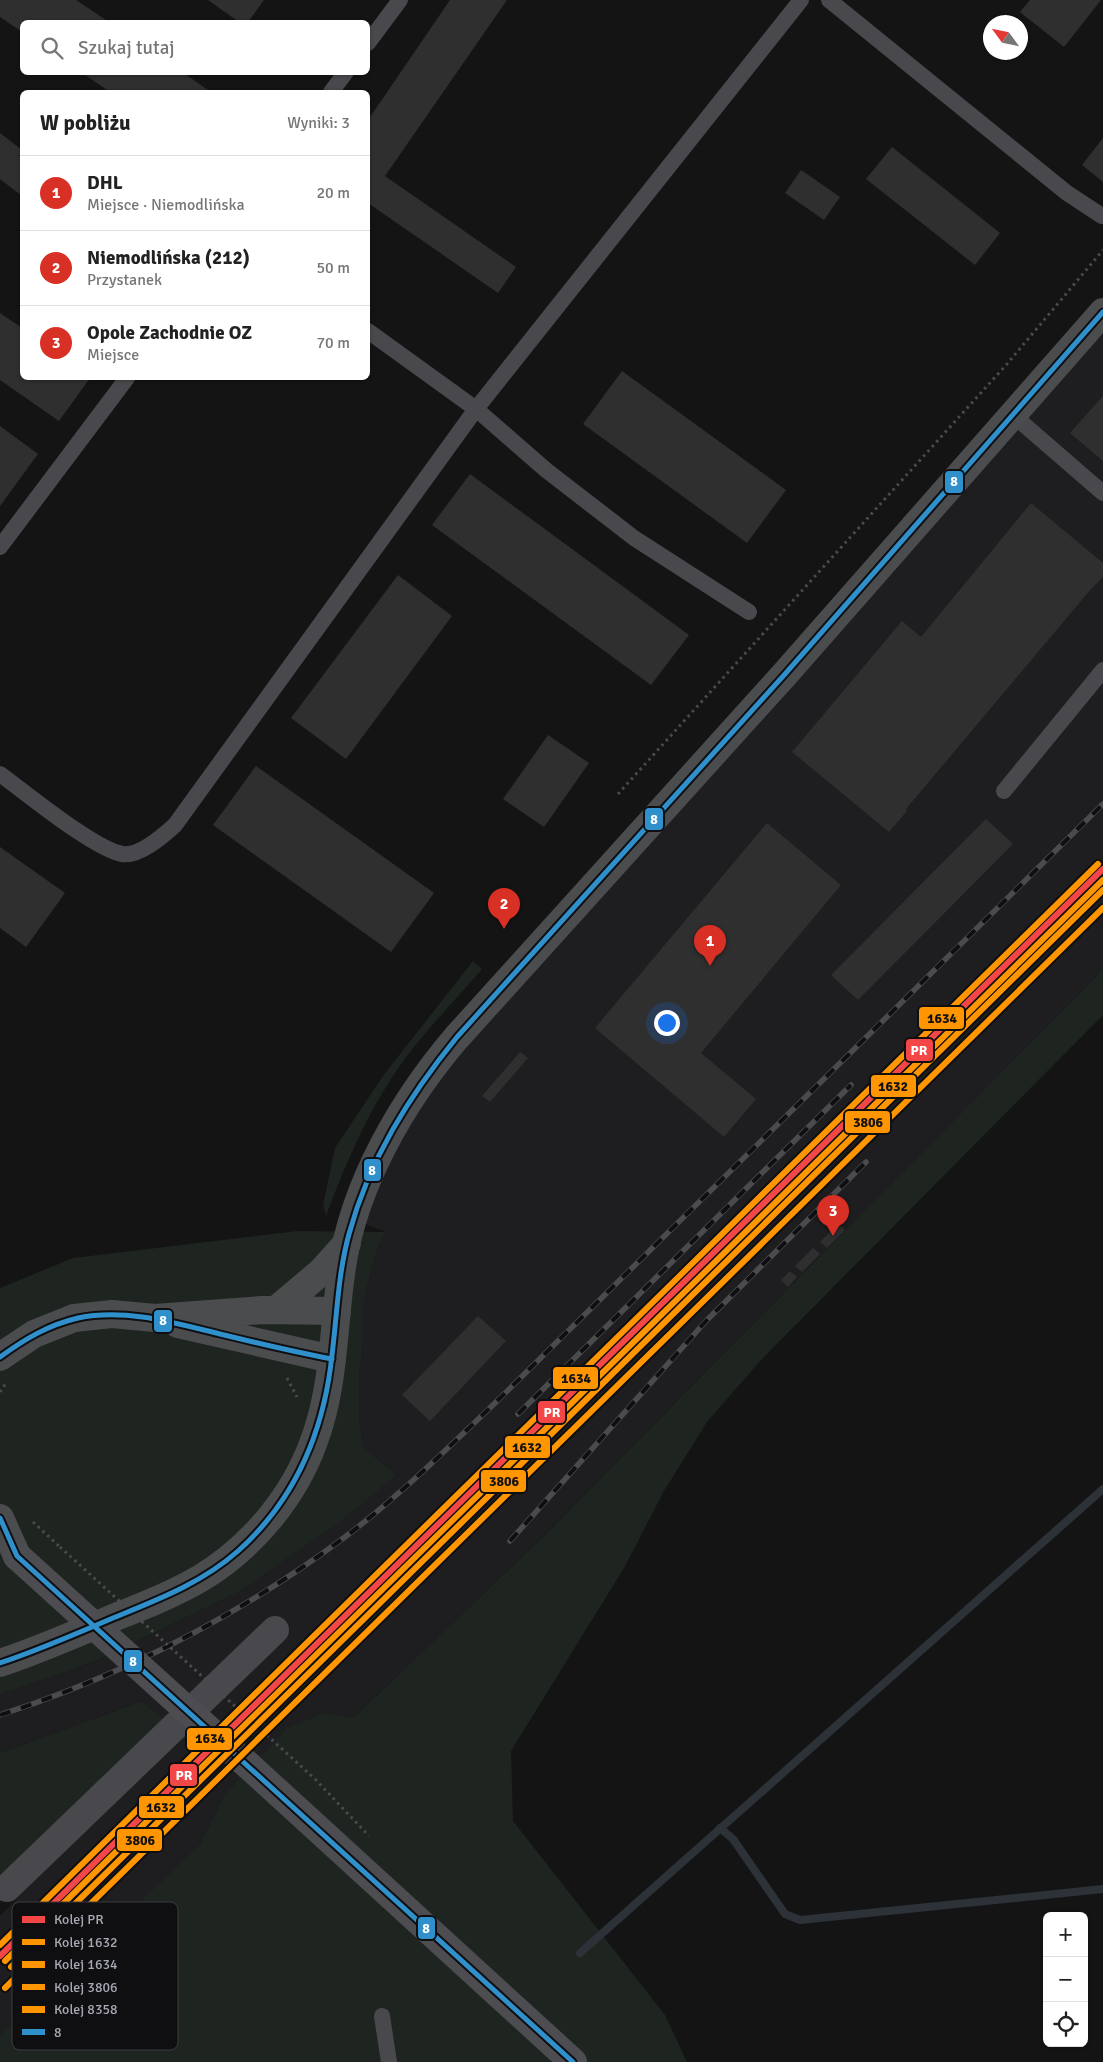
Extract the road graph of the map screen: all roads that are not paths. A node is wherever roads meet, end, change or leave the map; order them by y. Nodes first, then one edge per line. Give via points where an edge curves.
1 (400, 0) edge
2 (801, 0) edge
3 (829, 0) edge
4 (370, 41) edge
5 (344, 75) edge
6 (332, 90) edge
7 (1102, 216) edge
8 (1103, 312) edge
9 (370, 331) edge
10 (125, 380) edge
11 (476, 409) junction
12 (1014, 415) junction
13 (1103, 492) edge
14 (0, 547) edge
15 (749, 612) dead end
16 (1103, 670) edge
17 (0, 774) edge
18 (1004, 791) dead end
19 (348, 1242) junction
20 (276, 1310) junction
21 (337, 1310) junction
22 (155, 1318) junction
23 (332, 1359) junction
24 (5, 1368) edge
25 (0, 1518) edge
26 (9, 1548) edge
27 (275, 1630) dead end
28 (0, 1663) edge
29 (2, 1887) edge
30 (382, 2016) dead end
31 (389, 2062) edge
32 (573, 2062) edge

1 - 4 lane
2 - 11 lane
3 - 7 lane via 1067,193
5 - 6 lane
8 - 12 main road
9 - 11 lane
10 - 14 lane
11 - 15 lane via 546,470 634,538
11 - 17 lane via 175,825 153,845 124,854 100,845
12 - 13 lane
12 - 19 main road via 438,1059 382,1148
16 - 18 lane
19 - 20 main road via 321,1272
19 - 21 main road
20 - 21 main road
20 - 22 main road
21 - 23 main road
22 - 23 main road
22 - 24 main road via 112,1314 74,1318 34,1334
23 - 28 main road via 326,1400 306,1462 276,1510 241,1547 201,1577 174,1592 61,1641
25 - 26 main road
26 - 32 main road, bridge
27 - 29 street
30 - 31 lane

